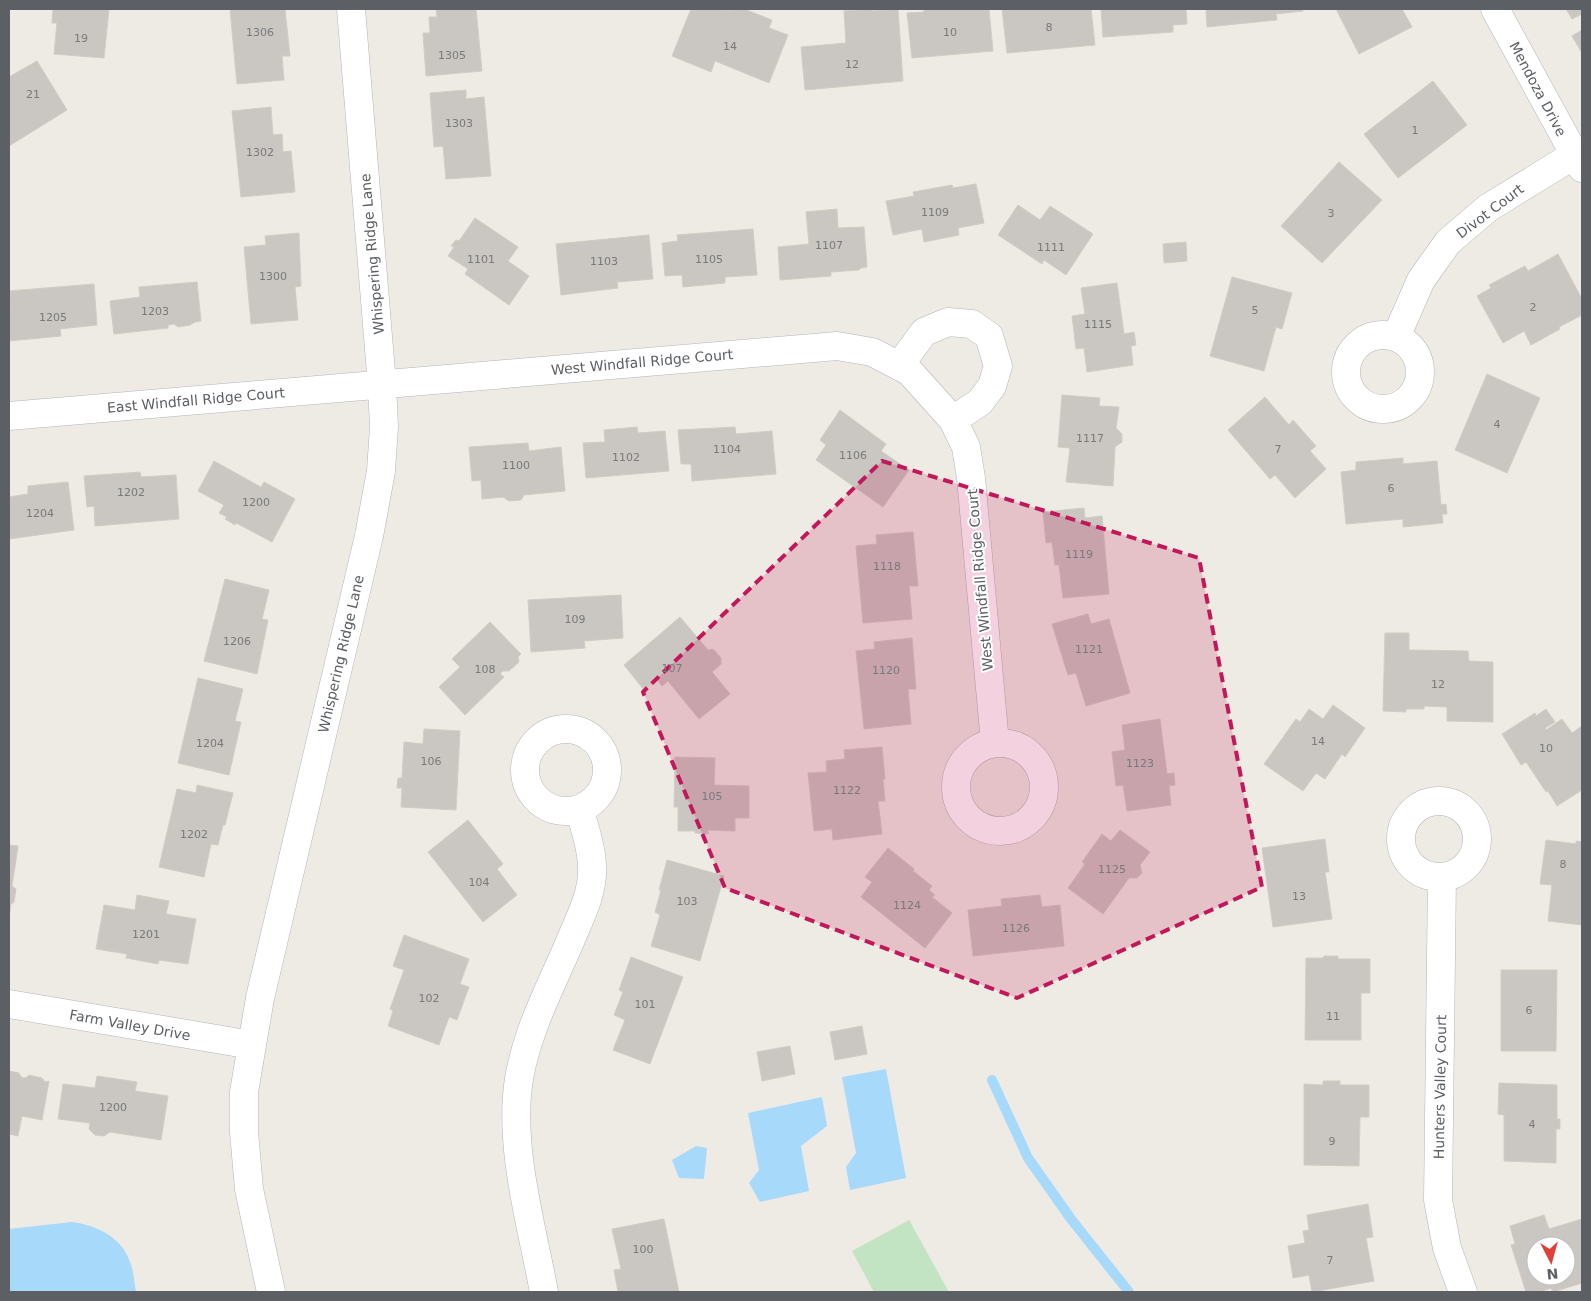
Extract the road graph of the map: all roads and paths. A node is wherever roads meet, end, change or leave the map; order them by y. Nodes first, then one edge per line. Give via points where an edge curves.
1 (351, 9) edge
2 (1496, 9) edge
3 (1578, 161) edge
4 (1396, 337) dead end
5 (899, 366) junction
6 (382, 385) junction
7 (9, 416) edge
8 (953, 420) junction
9 (995, 743) dead end
10 (580, 809) dead end
11 (1442, 877) dead end
12 (9, 1004) edge
13 (252, 1045) junction
14 (271, 1292) edge
15 (544, 1292) edge
16 (1463, 1292) edge

1 - 6 street, Whispering Ridge Lane
2 - 3 street, Mendoza Drive
3 - 4 street, Divot Court via 1488,208 1448,242 1421,280
5 - 6 street, West Windfall Ridge Court via 872,352 837,346
5 - 8 street, West Windfall Ridge Court via 909,371
5 - 8 street via 924,332 948,322 972,324 988,336 998,366 992,386 980,402
6 - 7 street, East Windfall Ridge Court
6 - 13 street, Whispering Ridge Lane via 381,471 369,536 260,998
8 - 9 street, West Windfall Ridge Court via 966,448 971,478
10 - 15 street via 592,866 588,899 529,1036 519,1080 516,1122 522,1179
11 - 16 street, Hunters Valley Court via 1438,1200 1447,1248
12 - 13 street, Farm Valley Drive
13 - 14 street, Whispering Ridge Lane via 244,1092 244,1132 249,1189

